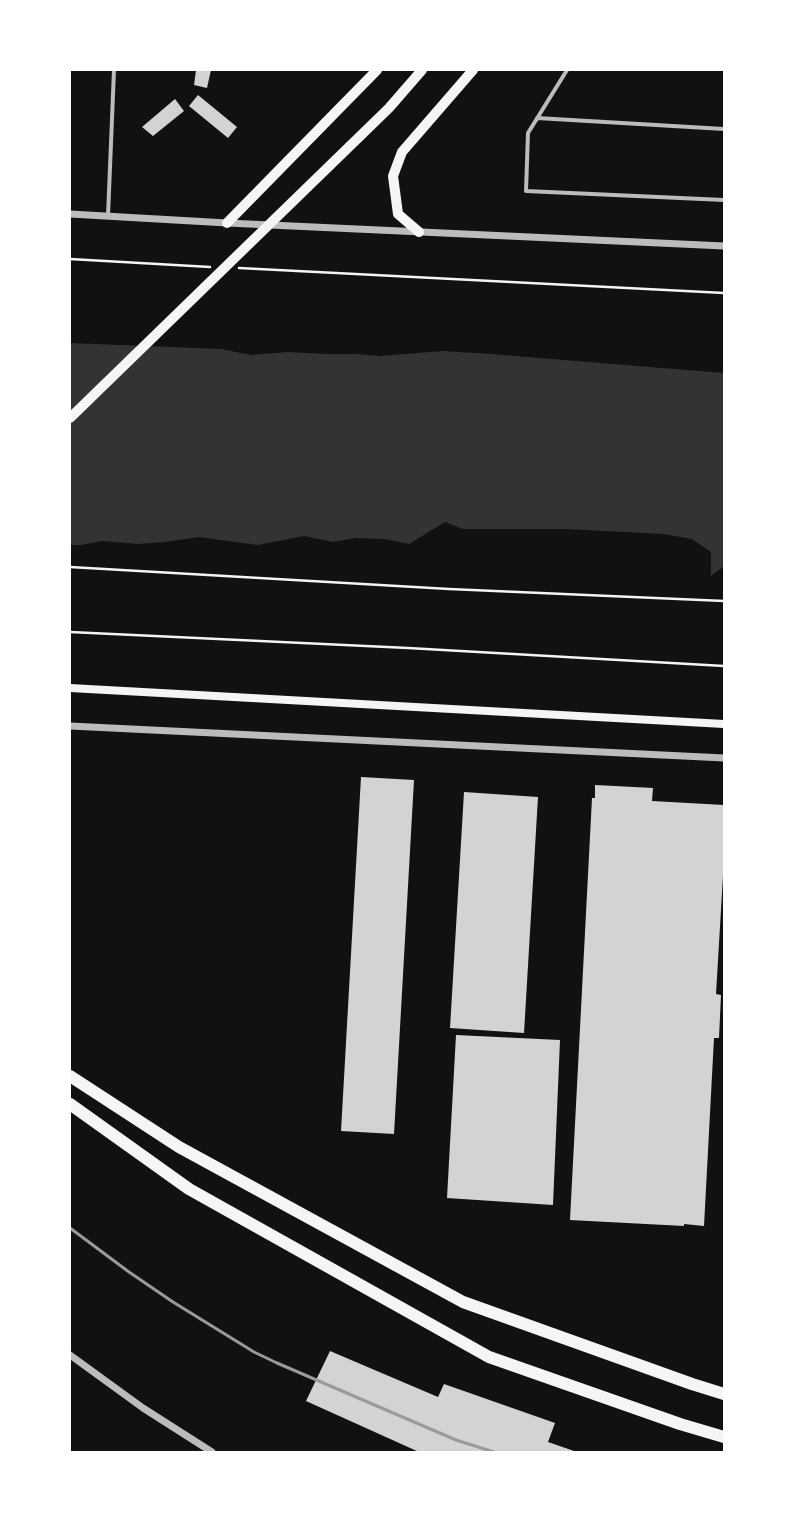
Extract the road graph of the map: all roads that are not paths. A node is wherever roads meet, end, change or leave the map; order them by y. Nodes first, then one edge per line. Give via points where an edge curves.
1 (114, 70) edge
2 (377, 70) edge
3 (422, 70) edge
4 (473, 70) edge
5 (567, 70) edge
6 (537, 118) junction
7 (724, 129) edge
8 (724, 200) edge
9 (70, 214) edge
10 (108, 216) junction
11 (227, 223) junction
12 (418, 232) junction
13 (724, 246) edge
14 (70, 418) edge
15 (70, 688) edge
16 (724, 724) edge
17 (70, 726) edge
18 (724, 758) edge
19 (70, 1076) edge
20 (70, 1104) edge
21 (70, 1355) edge
22 (724, 1394) edge
23 (724, 1437) edge
24 (212, 1452) edge

1 - 10 street
2 - 11 main road
3 - 14 main road via 388,108
4 - 12 main road via 402,152 393,176 398,214
5 - 6 street
6 - 7 street
6 - 8 street via 528,133 526,191
9 - 10 street
10 - 11 street
11 - 12 street
12 - 13 street
15 - 16 main road
17 - 18 street
19 - 22 highway via 179,1147 463,1302
20 - 23 highway via 189,1189 489,1356 680,1424
21 - 24 street via 143,1408

